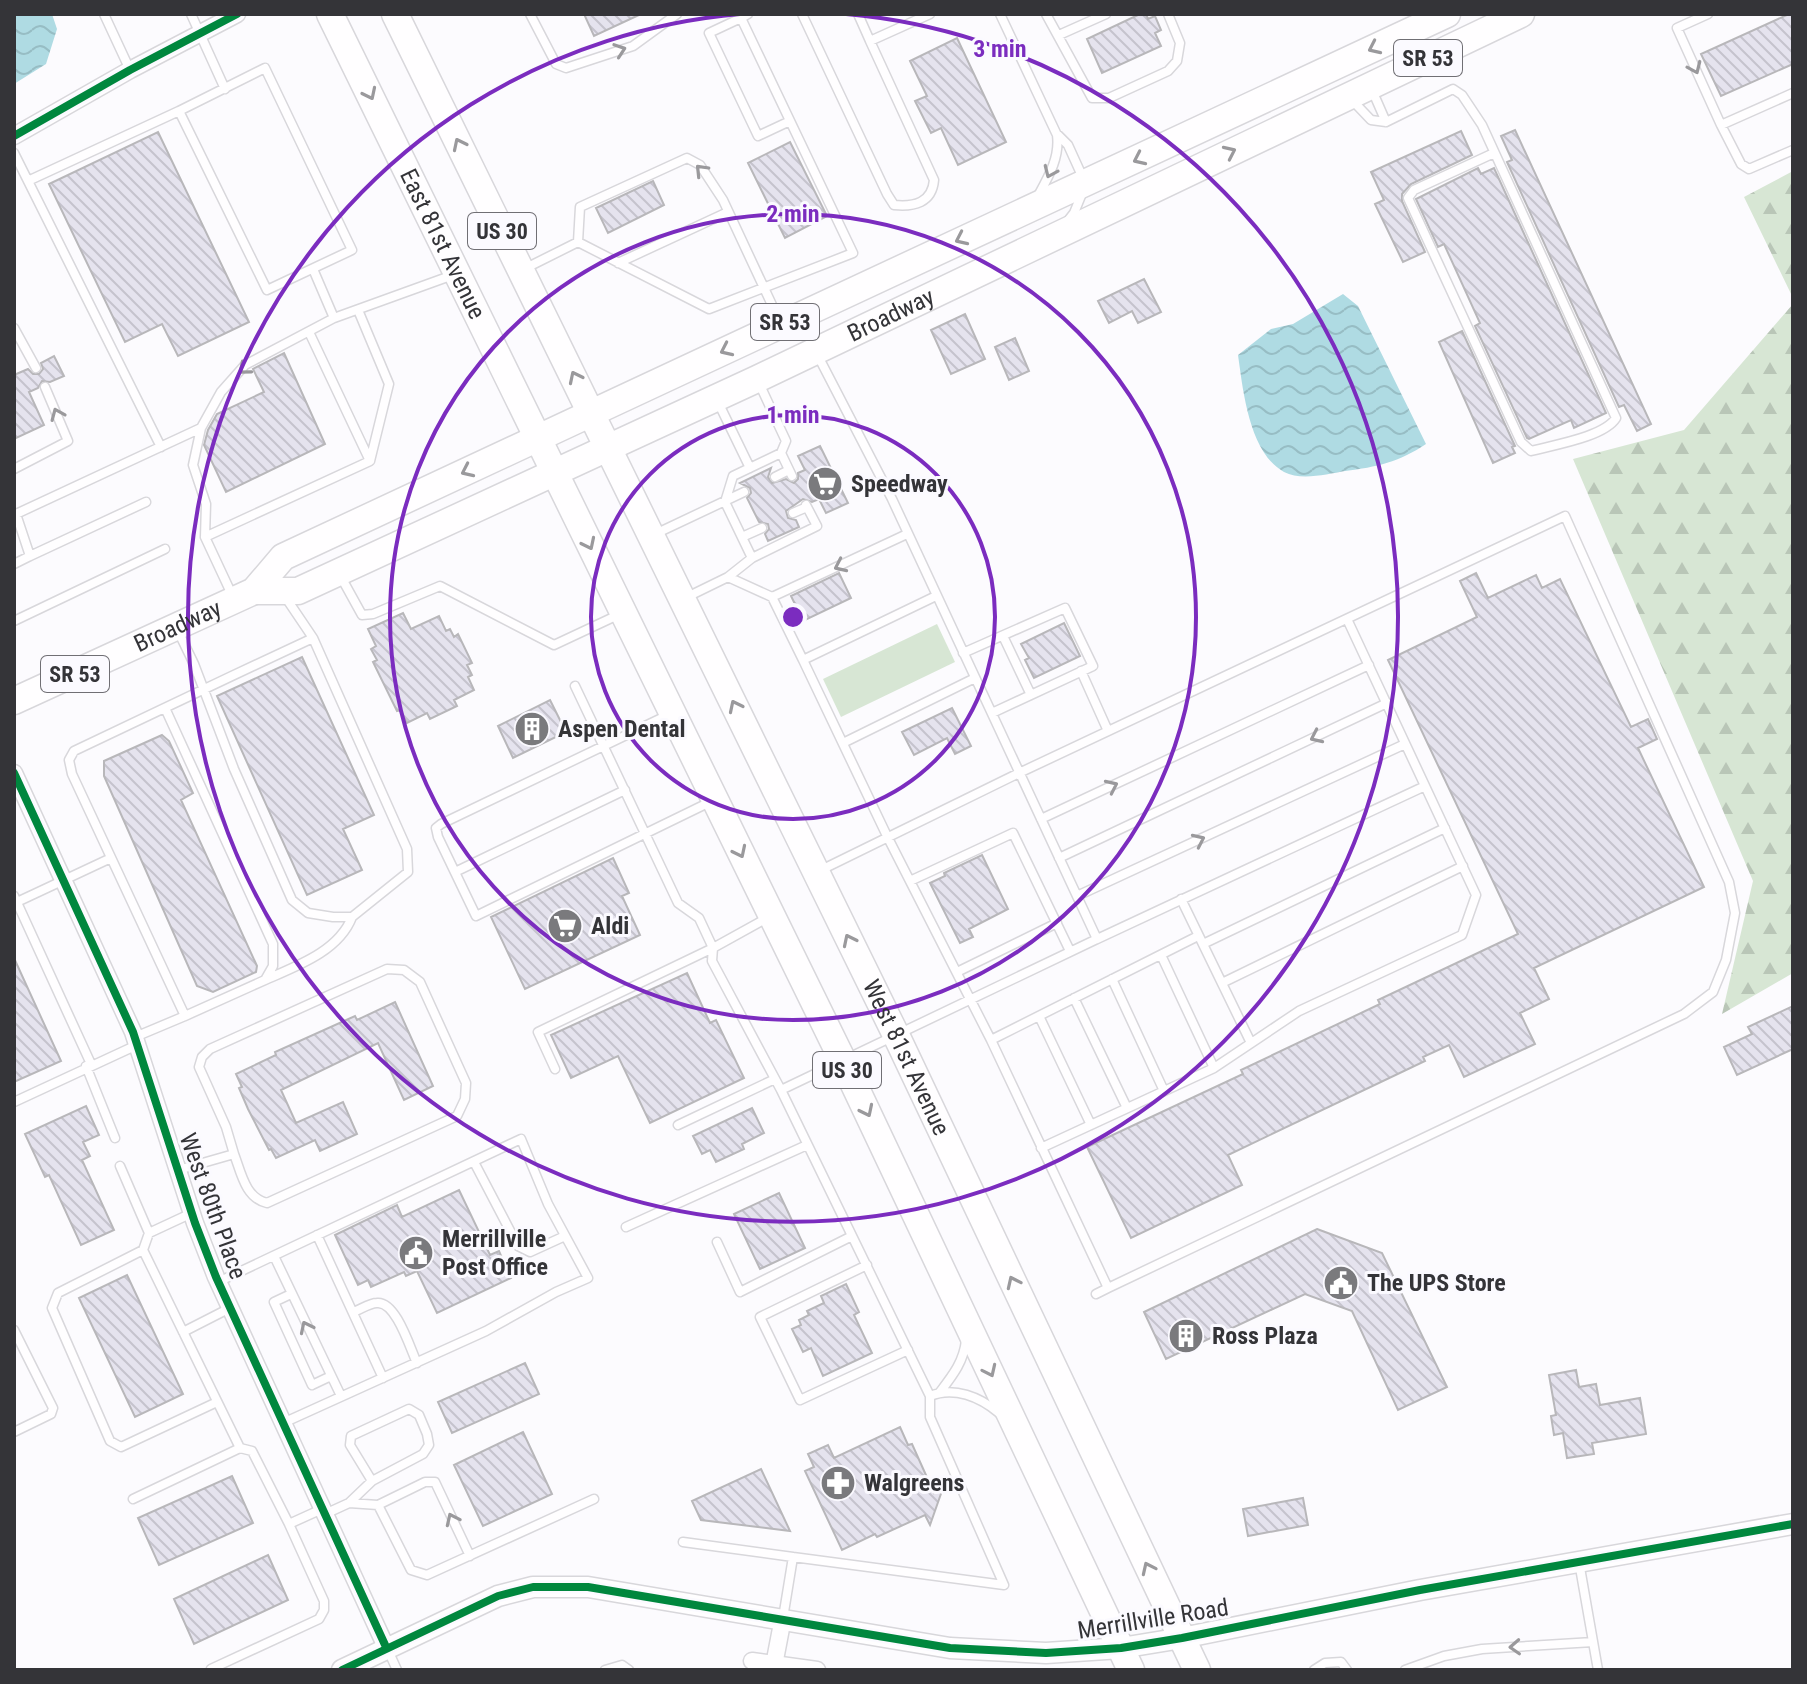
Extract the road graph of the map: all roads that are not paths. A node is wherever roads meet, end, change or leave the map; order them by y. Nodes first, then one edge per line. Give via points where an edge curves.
1 (104, 14) edge
2 (191, 14) edge
3 (237, 14) edge
4 (330, 14) edge
5 (395, 14) edge
6 (530, 14) edge
7 (677, 14) edge
8 (802, 14) edge
9 (858, 14) edge
10 (930, 14) edge
11 (1000, 14) edge
12 (1046, 14) edge
13 (1106, 14) edge
14 (1168, 14) edge
15 (1446, 14) edge
16 (1708, 14) edge
17 (745, 16) edge
18 (1511, 16) edge
19 (911, 18) edge
20 (200, 33) junction
21 (1059, 35) junction
22 (870, 41) junction
23 (130, 70) junction
24 (225, 89) junction
25 (1359, 91) junction
26 (1793, 93) edge
27 (179, 111) junction
28 (790, 121) junction
29 (1386, 122) junction
30 (1721, 125) junction
31 (1057, 135) junction
32 (14, 136) edge
33 (1793, 150) edge
34 (14, 153) edge
35 (1494, 153) junction
36 (30, 180) junction
37 (1085, 184) junction
38 (1032, 207) junction
39 (728, 212) junction
40 (1059, 233) junction
41 (578, 242) junction
42 (618, 263) junction
43 (313, 269) junction
44 (522, 270) junction
45 (458, 274) junction
46 (762, 288) junction
47 (358, 310) junction
48 (334, 318) junction
49 (781, 324) junction
50 (14, 328) edge
51 (309, 332) junction
52 (815, 350) junction
53 (36, 368) dead end
54 (757, 379) junction
55 (45, 387) dead end
56 (715, 397) junction
57 (592, 413) junction
58 (201, 428) junction
59 (538, 438) junction
60 (161, 447) junction
61 (609, 447) junction
62 (781, 453) junction
63 (370, 461) junction
64 (750, 468) junction
65 (14, 469) edge
66 (555, 474) junction
67 (775, 477) dead end
68 (744, 492) dead end
69 (146, 502) dead end
70 (725, 502) junction
71 (793, 513) dead end
72 (762, 528) dead end
73 (907, 534) junction
74 (652, 535) junction
75 (205, 537) junction
76 (742, 537) junction
77 (165, 549) dead end
78 (30, 556) junction
79 (752, 558) junction
80 (14, 564) edge
81 (339, 573) junction
82 (728, 577) junction
83 (282, 591) junction
84 (244, 595) junction
85 (936, 596) junction
86 (772, 597) junction
87 (684, 599) junction
88 (623, 613) junction
89 (1347, 619) junction
90 (14, 621) edge
91 (176, 627) junction
92 (1003, 636) junction
93 (313, 638) junction
94 (963, 653) junction
95 (803, 660) junction
96 (1369, 665) junction
97 (1081, 671) junction
98 (975, 678) junction
99 (575, 686) dead end
100 (202, 690) junction
101 (1031, 695) junction
102 (14, 701) edge
103 (1387, 703) junction
104 (165, 708) junction
105 (672, 713) junction
106 (992, 713) junction
107 (1108, 731) junction
108 (843, 743) junction
109 (1405, 744) junction
110 (604, 746) junction
111 (14, 773) edge
112 (1019, 773) junction
113 (1425, 786) junction
114 (625, 790) junction
115 (715, 800) junction
116 (1041, 819) junction
117 (1445, 828) junction
118 (646, 832) junction
119 (887, 836) junction
120 (111, 858) junction
121 (1059, 858) junction
122 (1463, 866) junction
123 (455, 872) junction
124 (817, 872) junction
125 (63, 880) junction
126 (910, 881) junction
127 (1077, 896) junction
128 (15, 899) edge
129 (1181, 899) junction
130 (772, 916) junction
131 (352, 917) junction
132 (1057, 923) junction
133 (1097, 939) junction
134 (1201, 940) junction
135 (713, 948) junction
136 (1070, 951) junction
137 (1161, 955) junction
138 (957, 972) junction
139 (1112, 979) junction
140 (265, 980) junction
141 (1222, 983) junction
142 (1074, 998) junction
143 (970, 999) junction
144 (185, 1016) junction
145 (1039, 1016) junction
146 (896, 1035) junction
147 (991, 1040) junction
148 (136, 1041) junction
149 (1251, 1043) junction
150 (843, 1061) junction
151 (89, 1065) junction
152 (1214, 1068) junction
153 (555, 1069) dead end
154 (775, 1079) junction
155 (781, 1090) junction
156 (1164, 1091) junction
157 (14, 1102) edge
158 (1127, 1108) junction
159 (678, 1125) dead end
160 (1091, 1125) junction
161 (115, 1138) dead end
162 (807, 1145) junction
163 (1041, 1148) junction
164 (234, 1154) junction
165 (474, 1162) junction
166 (120, 1166) dead end
167 (177, 1170) junction
168 (192, 1213) junction
169 (626, 1227) dead end
170 (149, 1233) junction
171 (317, 1235) junction
172 (565, 1236) junction
173 (852, 1236) junction
174 (717, 1242) dead end
175 (143, 1250) junction
176 (274, 1256) junction
177 (867, 1265) junction
178 (218, 1282) junction
179 (1108, 1288) junction
180 (291, 1294) junction
181 (1096, 1294) dead end
182 (230, 1308) junction
183 (353, 1312) junction
184 (968, 1324) junction
185 (14, 1330) edge
186 (183, 1332) junction
187 (908, 1350) junction
188 (417, 1363) junction
189 (331, 1376) junction
190 (383, 1378) junction
191 (940, 1392) junction
192 (341, 1396) junction
193 (930, 1396) junction
194 (217, 1402) junction
195 (283, 1423) junction
196 (1018, 1429) junction
197 (14, 1432) edge
198 (240, 1448) junction
199 (372, 1481) junction
200 (133, 1499) dead end
201 (594, 1499) dead end
202 (349, 1503) junction
203 (378, 1505) junction
204 (324, 1512) junction
205 (289, 1524) junction
206 (1793, 1524) edge
207 (683, 1542) dead end
208 (470, 1556) junction
209 (793, 1557) junction
210 (1579, 1562) junction
211 (783, 1618) junction
212 (1182, 1638) junction
213 (1593, 1642) junction
214 (386, 1647) junction
215 (1126, 1659) edge
216 (749, 1665) edge
217 (774, 1665) junction
218 (211, 1669) edge
219 (342, 1670) edge
220 (397, 1670) edge
221 (605, 1670) edge
222 (629, 1670) edge
223 (817, 1670) edge
224 (1197, 1670) edge
225 (1314, 1670) edge
226 (1347, 1670) edge
227 (1405, 1670) edge
228 (1598, 1670) edge

1 - 23 lane
2 - 20 lane
3 - 20 street
4 -> 45 main road, East 81st Avenue / US 30
44 -> 5 main road, US 30
6 -> 7 lane via 556,64 566,68 633,46
8 - 22 lane via 887,194 894,205 910,207 933,191 934,180
9 - 22 lane
10 - 19 lane
11 - 31 lane
12 - 21 lane
13 - 21 lane
14 - 21 lane via 1180,43 1177,61 1168,71 1109,98 1092,98
15 -> 37 main road, Broadway / SR 53
16 -> 30 lane via 1677,28
17 - 28 lane
17 - 28 lane via 709,33 758,136
18 - 25 main road, Broadway / SR 53
19 - 22 lane
20 - 23 street
20 - 24 lane
23 - 32 street
24 - 27 lane
24 - 43 lane via 265,68 352,250
25 - 29 lane
25 - 29 lane via 1371,120
40 -> 25 main road, Broadway / SR 53
26 - 30 lane
27 - 36 lane
27 - 43 lane via 267,290
28 - 46 lane via 853,253
29 - 35 lane via 1453,89 1482,125
30 - 33 lane via 1741,164 1749,169
31 - 37 lane via 1068,145
31 -> 38 lane via 1055,163
34 - 36 lane
35 - 35 lane via 1616,418 1611,426 1589,435 1531,451 1521,442 1408,198 1414,190
36 - 60 lane
37 - 38 main road, Broadway / SR 53
37 - 40 lane
38 -> 49 main road, Broadway / SR 53
39 -> 41 lane via 700,165 687,158 580,207
39 - 42 lane
39 - 46 lane
40 - 52 main road, Broadway / SR 53
41 - 42 lane
41 - 44 lane
42 - 46 lane via 709,309
43 - 48 lane
57 -> 44 main road, US 30
45 - 47 lane
45 - 59 main road, East 81st Avenue / US 30
46 - 49 lane
47 - 48 lane
47 - 63 lane via 389,384
48 - 51 lane
49 -> 57 main road, Broadway / SR 53
50 - 53 lane
51 -> 58 lane via 245,365 221,392
51 - 63 lane
52 - 54 main road, Broadway / SR 53
52 - 73 lane
54 - 56 main road, Broadway / SR 53
54 - 62 lane via 786,441
65 -> 55 lane via 68,441
56 - 61 main road, Broadway / SR 53
56 - 64 lane
57 - 59 main road, Broadway / SR 53
57 - 61 main road, US 30
58 - 60 lane
58 - 75 lane via 193,465 206,504
59 - 66 main road, East 81st Avenue / US 30
59 -> 84 main road, Broadway / SR 53 via 283,557
60 - 78 lane via 16,514
61 - 66 main road, Broadway / SR 53
61 - 74 main road, West 81st Avenue / US 30
62 - 64 lane
62 - 67 lane via 791,473
63 - 75 lane
64 - 70 lane via 733,476
66 - 81 main road, Broadway / SR 53
66 -> 88 main road, US 30
68 - 70 lane
69 - 78 lane
70 - 74 lane
70 - 76 lane
71 - 79 lane via 807,506 817,526
72 - 76 lane
73 - 85 lane
73 -> 86 lane
74 - 87 main road, West 81st Avenue / US 30
75 - 84 lane
76 - 79 lane
77 - 90 lane
78 - 80 lane
79 - 82 lane
81 - 83 main road, Broadway / SR 53 via 298,591
81 - 88 lane via 362,615 440,586 554,645
82 - 86 lane
82 - 87 lane
83 - 84 main road, Broadway / SR 53
83 - 93 lane
84 - 91 main road, Broadway / SR 53
85 - 94 lane
85 - 95 lane
86 - 95 lane
124 -> 87 main road, West 81st Avenue / US 30
88 - 105 main road, US 30
89 - 96 lane
89 - 107 lane
89 - 179 lane via 1565,516 1729,882 1735,913 1726,960 1713,992 1684,1014
91 - 100 lane
91 - 102 main road, Broadway / SR 53
92 - 94 lane
92 - 97 lane via 1065,608 1093,666
92 - 101 lane
93 - 100 lane
93 - 131 lane via 407,849 408,872
94 - 98 lane
95 - 108 lane
96 - 103 lane
116 -> 96 lane
97 - 101 lane
97 - 107 lane
98 - 106 lane
98 - 108 lane
99 - 110 lane
100 - 104 lane
100 - 131 lane via 292,900 308,913
101 - 106 lane
103 - 109 lane
103 -> 121 lane
104 - 120 lane via 74,751 69,760
104 - 140 lane via 273,944 273,966
105 - 110 lane
105 - 115 main road, US 30
106 - 112 lane
107 - 112 lane
108 - 119 lane
109 - 113 lane
127 -> 109 lane
110 - 114 lane
110 - 123 lane via 436,828
111 - 125 street, West 80th Place
112 - 116 lane
112 - 119 lane
113 - 117 lane
113 - 129 lane
114 - 118 lane
114 - 123 lane
115 - 118 lane
115 -> 130 main road, US 30
116 - 121 lane
117 - 122 lane
117 - 134 lane
118 - 123 lane via 476,916
118 - 135 lane via 678,903 699,918
119 - 124 lane
119 - 126 lane
120 - 125 lane
120 - 144 lane
121 - 127 lane
122 - 141 lane
122 - 149 lane via 1476,895 1462,935 1299,1011
146 -> 124 main road, West 81st Avenue / US 30
125 - 128 lane
125 - 148 street, West 80th Place
126 - 132 lane via 1013,833
126 - 138 lane
127 - 133 lane
128 - 151 lane
129 - 133 lane
129 - 134 lane
130 - 135 lane
130 - 150 main road, US 30
131 - 140 lane via 347,930 320,953
132 - 136 lane
132 - 138 lane
133 - 136 lane
134 - 137 lane
134 - 141 lane
135 - 153 lane via 538,1032
135 - 154 lane via 712,961
136 - 143 lane
137 - 139 lane
137 - 152 lane
138 - 143 lane
139 - 142 lane
139 - 156 lane
140 - 144 lane
141 - 149 lane
142 - 145 lane
142 - 158 lane
143 - 146 lane
143 - 147 lane
144 - 148 lane
145 - 147 lane
145 - 160 lane
146 - 150 lane
212 -> 146 main road, West 81st Avenue / US 30
147 - 163 lane
148 - 151 lane
148 - 167 street, West 80th Place
149 - 152 lane
150 - 155 lane
150 -> 184 main road, US 30
151 - 157 lane
151 - 161 lane
152 - 156 lane
154 - 155 lane
154 - 159 lane
155 - 162 lane
156 - 158 lane
158 - 160 lane
160 - 163 lane
162 - 169 lane
162 - 173 lane
163 - 179 lane
164 - 164 lane via 199,1067 210,1049 387,969 404,970 420,982 466,1083 457,1116 267,1203 247,1188
164 - 167 lane
165 - 171 lane
165 - 172 lane via 524,1250
165 - 172 lane via 521,1139
166 - 170 lane
167 - 168 street, West 80th Place
168 - 170 lane
168 - 178 street, West 80th Place
170 - 175 lane
171 - 176 lane
171 - 183 lane
172 - 188 lane via 588,1278
173 - 174 lane via 740,1292
173 - 177 lane
175 - 186 lane
175 - 194 lane via 58,1293 52,1308 110,1441 121,1447
176 - 178 lane
176 - 180 lane
177 - 187 lane
177 - 187 lane via 760,1317 800,1400
178 - 182 street, West 80th Place
179 - 181 lane
189 -> 180 lane
180 - 189 lane via 274,1302 312,1385
182 - 186 lane
182 - 195 street, West 80th Place
183 - 188 lane via 387,1305
183 - 190 lane
184 - 191 lane via 965,1352
184 -> 196 main road, US 30
185 - 197 lane via 53,1408 51,1414
186 - 194 lane
187 - 193 lane
188 - 190 lane
189 - 192 lane
190 - 192 lane
191 - 193 lane
191 - 196 lane via 978,1398
192 - 195 lane
193 - 209 lane via 930,1417 1004,1585
194 - 198 lane
195 - 204 street, West 80th Place
196 - 215 main road, US 30
198 - 200 lane
198 - 205 lane via 252,1451
199 - 199 lane via 423,1454 429,1445 419,1415 409,1409 351,1436 350,1445
199 - 202 lane
201 - 208 lane
202 - 203 lane
202 - 204 lane
203 - 208 lane via 411,1570 427,1575
208 -> 203 lane via 435,1482
204 - 205 lane
204 - 214 street, West 80th Place
205 - 218 lane via 324,1610 319,1619
206 - 210 street, Merrillville Road
207 - 209 lane
209 - 211 lane
210 - 212 street, Merrillville Road
210 - 213 lane
211 - 214 street, Merrillville Road via 553,1585 516,1590
211 - 215 street, Merrillville Road via 983,1651
211 - 217 street
212 - 215 street, Merrillville Road
212 - 224 main road, West 81st Avenue / US 30
213 -> 227 lane via 1482,1649
213 - 228 lane
214 - 219 street, Merrillville Road
214 - 220 lane
216 - 217 street
217 - 223 street
221 - 222 lane via 622,1665
225 - 226 lane via 1333,1661

